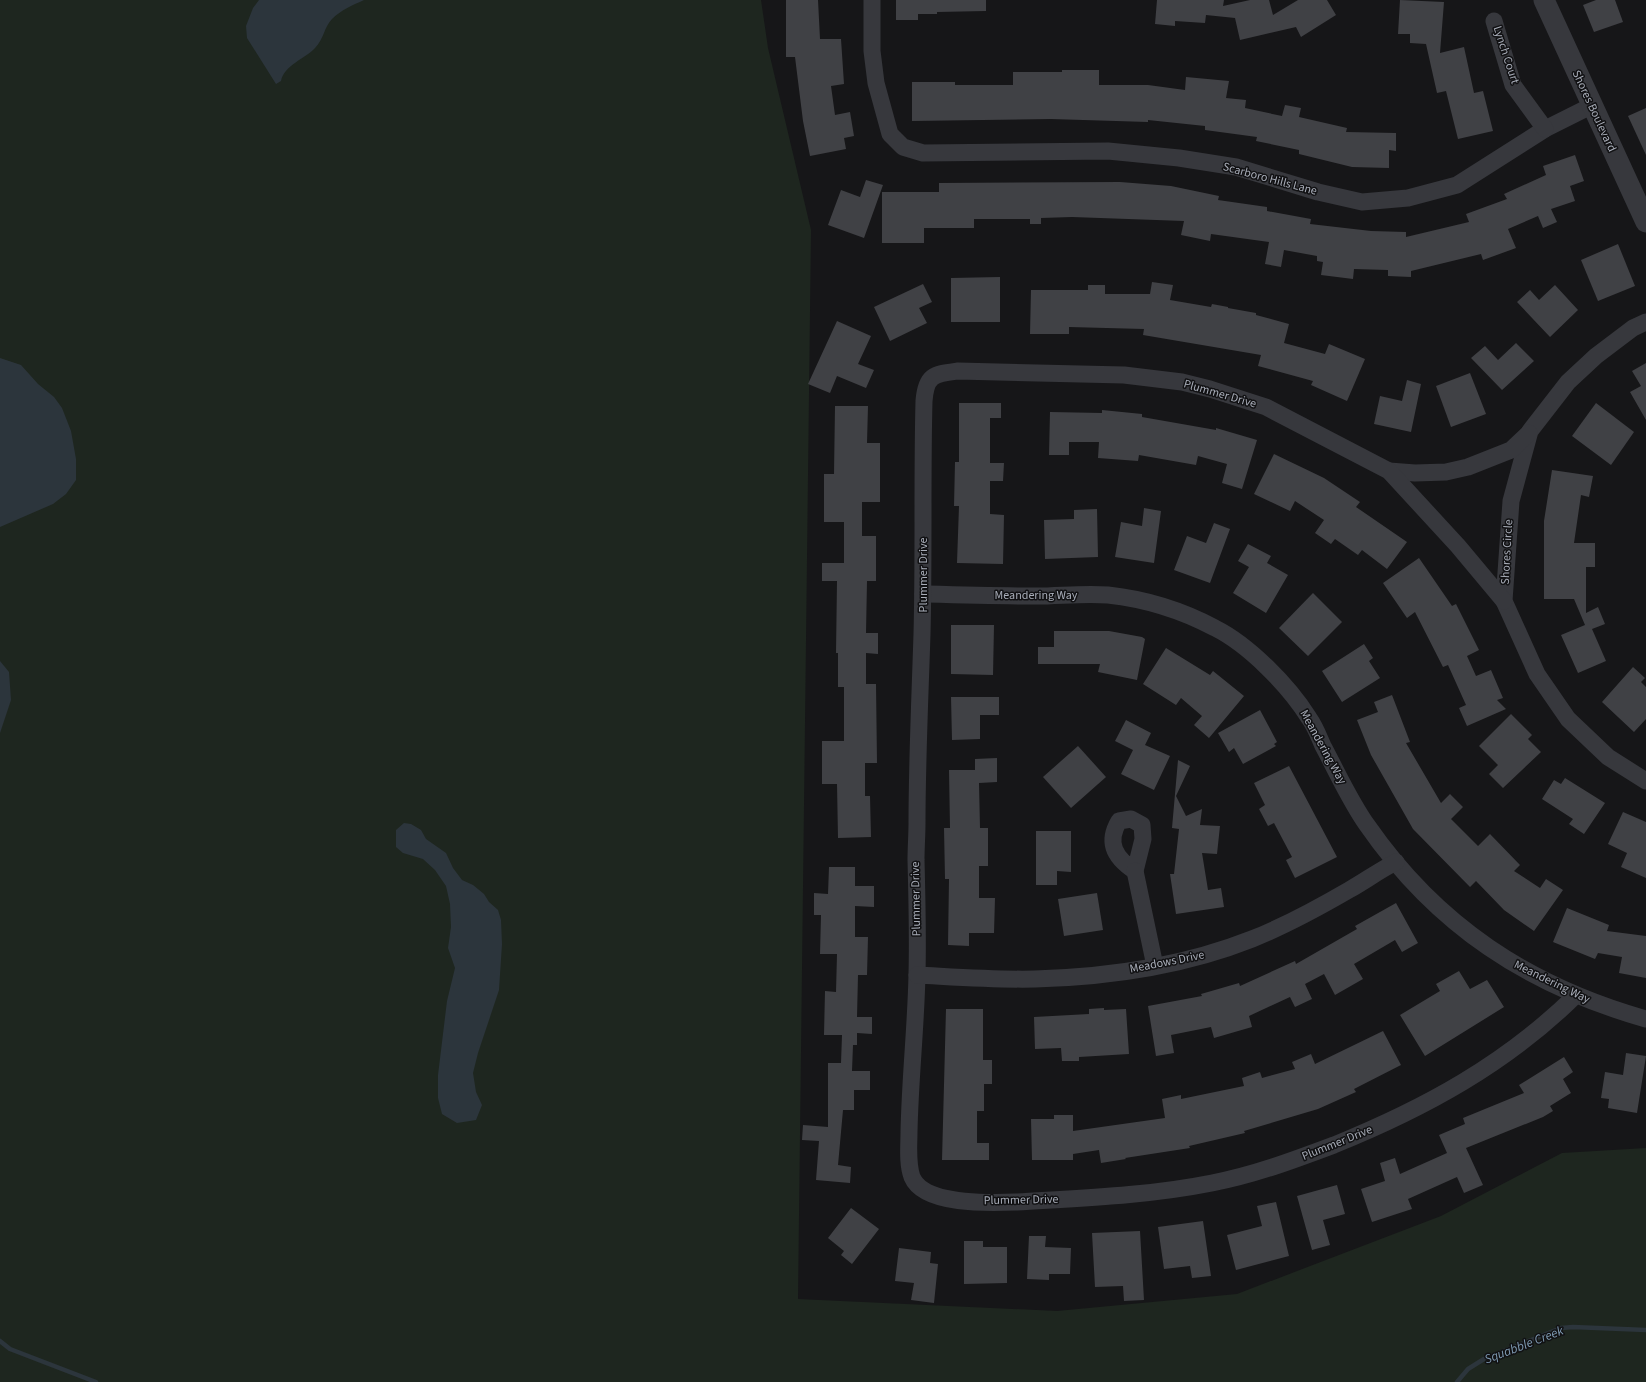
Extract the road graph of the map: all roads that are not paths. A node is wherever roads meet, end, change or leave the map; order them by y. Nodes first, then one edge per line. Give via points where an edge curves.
1 (872, 0) edge
2 (1544, 0) edge
3 (1494, 21) dead end
4 (1591, 106) junction
5 (1545, 129) junction
6 (1646, 222) edge
7 (1646, 322) edge
8 (1530, 431) junction
9 (1389, 471) junction
10 (923, 594) junction
11 (1504, 602) junction
12 (1646, 781) edge
13 (1396, 862) junction
14 (1135, 871) dead end
15 (1155, 966) junction
16 (917, 975) junction
17 (1576, 995) junction
18 (1646, 1019) edge

1 - 5 street, Scarboro Hills Lane via 872,51 876,83 890,134 903,147 923,153 1108,151 1179,158 1236,167 1318,192 1362,202 1408,198 1457,185
2 - 4 street, Shores Boulevard
3 - 5 street, Lynch Court via 1513,85
4 - 5 street, Scarboro Hills Lane
4 - 6 street, Shores Boulevard
7 - 8 street, Shores Circle via 1596,356 1568,382
8 - 9 street, Plummer Drive via 1511,450 1468,468 1446,472
8 - 11 street, Shores Circle via 1511,501
9 - 10 street, Plummer Drive via 1266,407 1182,382 1124,375 958,371 936,374 928,380 924,400
9 - 11 street, Plummer Drive via 1430,514
10 - 13 street, Meandering Way via 1109,595 1152,603 1217,628 1234,639 1277,677 1309,718 1366,824
10 - 16 street, Plummer Drive via 916,858
11 - 12 street, Shores Circle via 1537,674 1568,719 1608,757
13 - 15 street, Meadows Drive via 1351,890 1252,939 1210,954
13 - 17 street, Meandering Way via 1456,924 1481,944 1544,981
14 - 15 street
15 - 16 street, Meadows Drive via 1083,976 1035,979
16 - 17 street, Plummer Drive via 910,1088 909,1160 912,1176 916,1184 937,1197 1002,1202 1134,1195 1214,1183 1281,1166 1376,1128 1453,1088 1515,1049 1547,1024
17 - 18 street, Meandering Way

